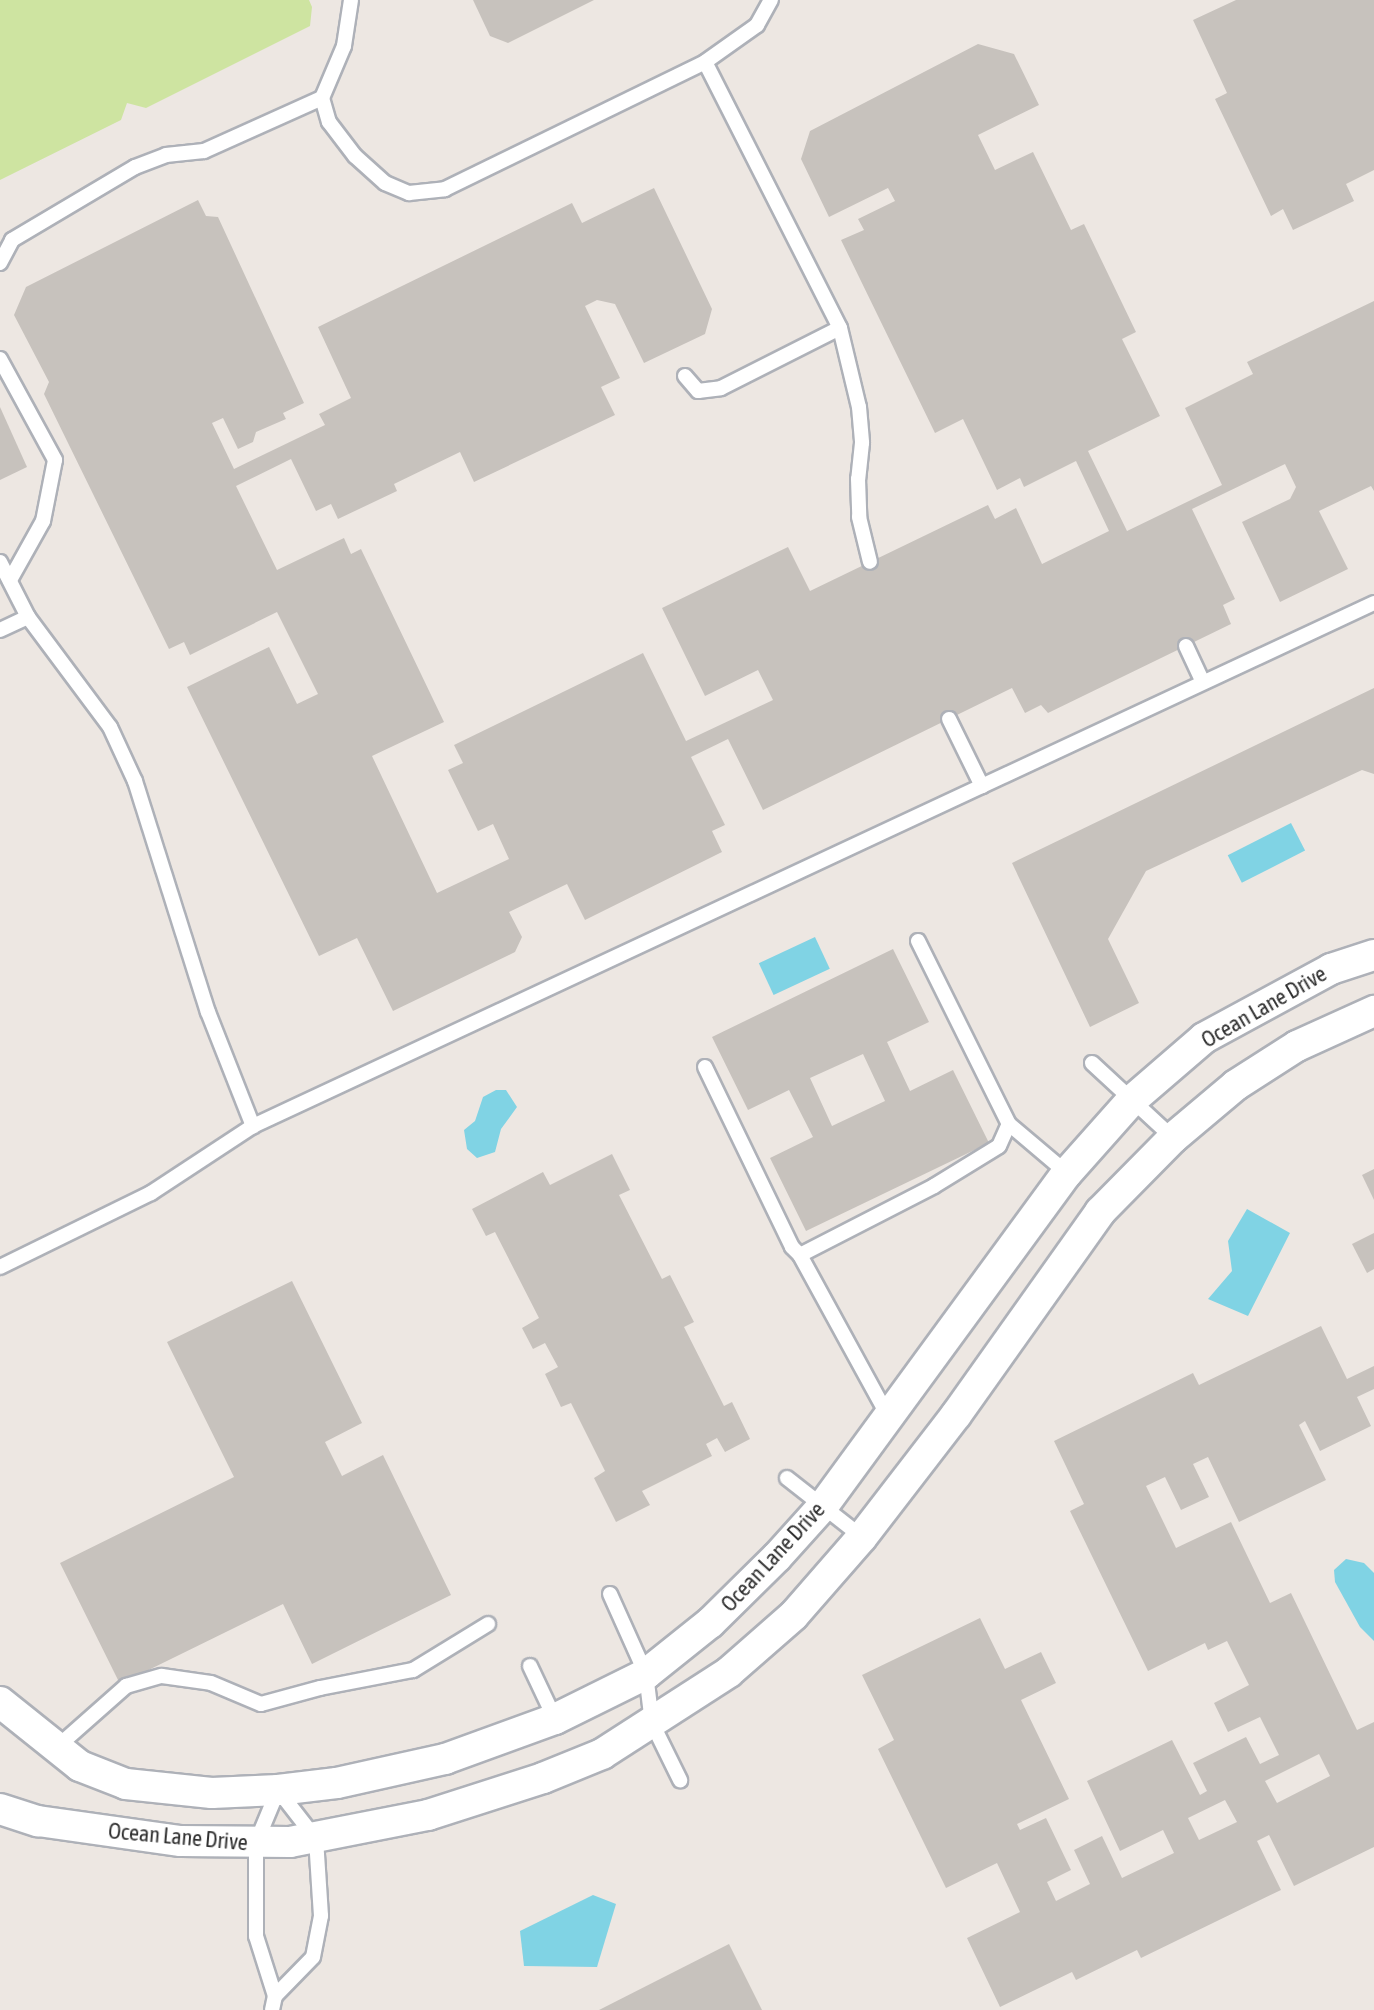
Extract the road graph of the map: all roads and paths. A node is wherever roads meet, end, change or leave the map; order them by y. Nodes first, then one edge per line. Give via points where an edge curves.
1 (351, 0) edge
2 (771, 0) edge
3 (705, 62) junction
4 (322, 98) junction
5 (0, 263) edge
6 (840, 328) junction
7 (0, 359) edge
8 (685, 376) dead end
9 (0, 562) edge
10 (870, 562) dead end
11 (10, 580) junction
12 (1374, 603) edge
13 (28, 617) junction
14 (0, 630) edge
15 (1186, 646) dead end
16 (1203, 682) junction
17 (949, 719) dead end
18 (982, 786) junction
19 (918, 941) dead end
20 (1374, 955) edge
21 (1374, 1011) edge
22 (1092, 1063) dead end
23 (705, 1067) dead end
24 (1131, 1101) junction
25 (1009, 1124) junction
26 (253, 1126) junction
27 (1173, 1138) junction
28 (1067, 1173) junction
29 (800, 1255) junction
30 (0, 1267) edge
31 (888, 1416) junction
32 (787, 1478) dead end
33 (823, 1506) junction
34 (862, 1537) junction
35 (610, 1594) dead end
36 (488, 1624) dead end
37 (530, 1666) dead end
38 (646, 1674) junction
39 (0, 1702) edge
40 (555, 1719) junction
41 (652, 1723) junction
42 (56, 1748) junction
43 (680, 1780) dead end
44 (278, 1790) junction
45 (0, 1809) edge
46 (316, 1839) junction
47 (256, 1843) junction
48 (274, 2003) edge

1 - 4 lane via 344,46
2 - 3 lane via 757,25
3 - 4 lane via 445,189 409,193 385,183 355,156 329,122
3 - 6 lane
4 - 5 lane via 204,151 166,155 135,167 12,240
6 - 8 lane via 721,388 698,391
6 - 10 lane via 859,407 859,517
7 - 11 lane via 55,460 43,521
9 - 11 lane
11 - 13 lane
12 - 16 lane
13 - 14 lane
13 - 26 lane via 110,727 135,781 208,1012
15 - 16 lane
16 - 18 lane
17 - 18 lane
18 - 26 lane
19 - 25 lane
20 - 24 street, Ocean Lane Drive via 1331,969 1204,1038
21 - 27 street, Ocean Lane Drive via 1297,1046 1236,1085
22 - 24 lane
23 - 29 lane
24 - 27 lane
24 - 28 street, Ocean Lane Drive
25 - 28 lane
25 - 29 lane via 999,1146
26 - 30 lane via 151,1193
27 - 34 street, Ocean Lane Drive via 1100,1212
28 - 31 street, Ocean Lane Drive
29 - 31 lane
31 - 33 street, Ocean Lane Drive
32 - 33 lane
33 - 34 lane
33 - 38 street, Ocean Lane Drive via 710,1623
34 - 41 street, Ocean Lane Drive via 794,1615 729,1672
35 - 38 lane
36 - 42 lane via 413,1670 261,1704 211,1683 162,1676 126,1686
37 - 40 lane
38 - 40 street, Ocean Lane Drive
38 - 41 lane
39 - 42 street, Ocean Lane Drive
40 - 44 street, Ocean Lane Drive via 445,1759
41 - 43 lane
41 - 46 street, Ocean Lane Drive via 602,1754 543,1778 428,1815
42 - 44 street, Ocean Lane Drive via 80,1766 126,1784 212,1793
44 - 46 lane
44 - 47 lane
45 - 47 street, Ocean Lane Drive via 38,1821 181,1841
46 - 47 street, Ocean Lane Drive
46 - 48 lane via 321,1916 313,1957
47 - 48 lane via 256,1936

